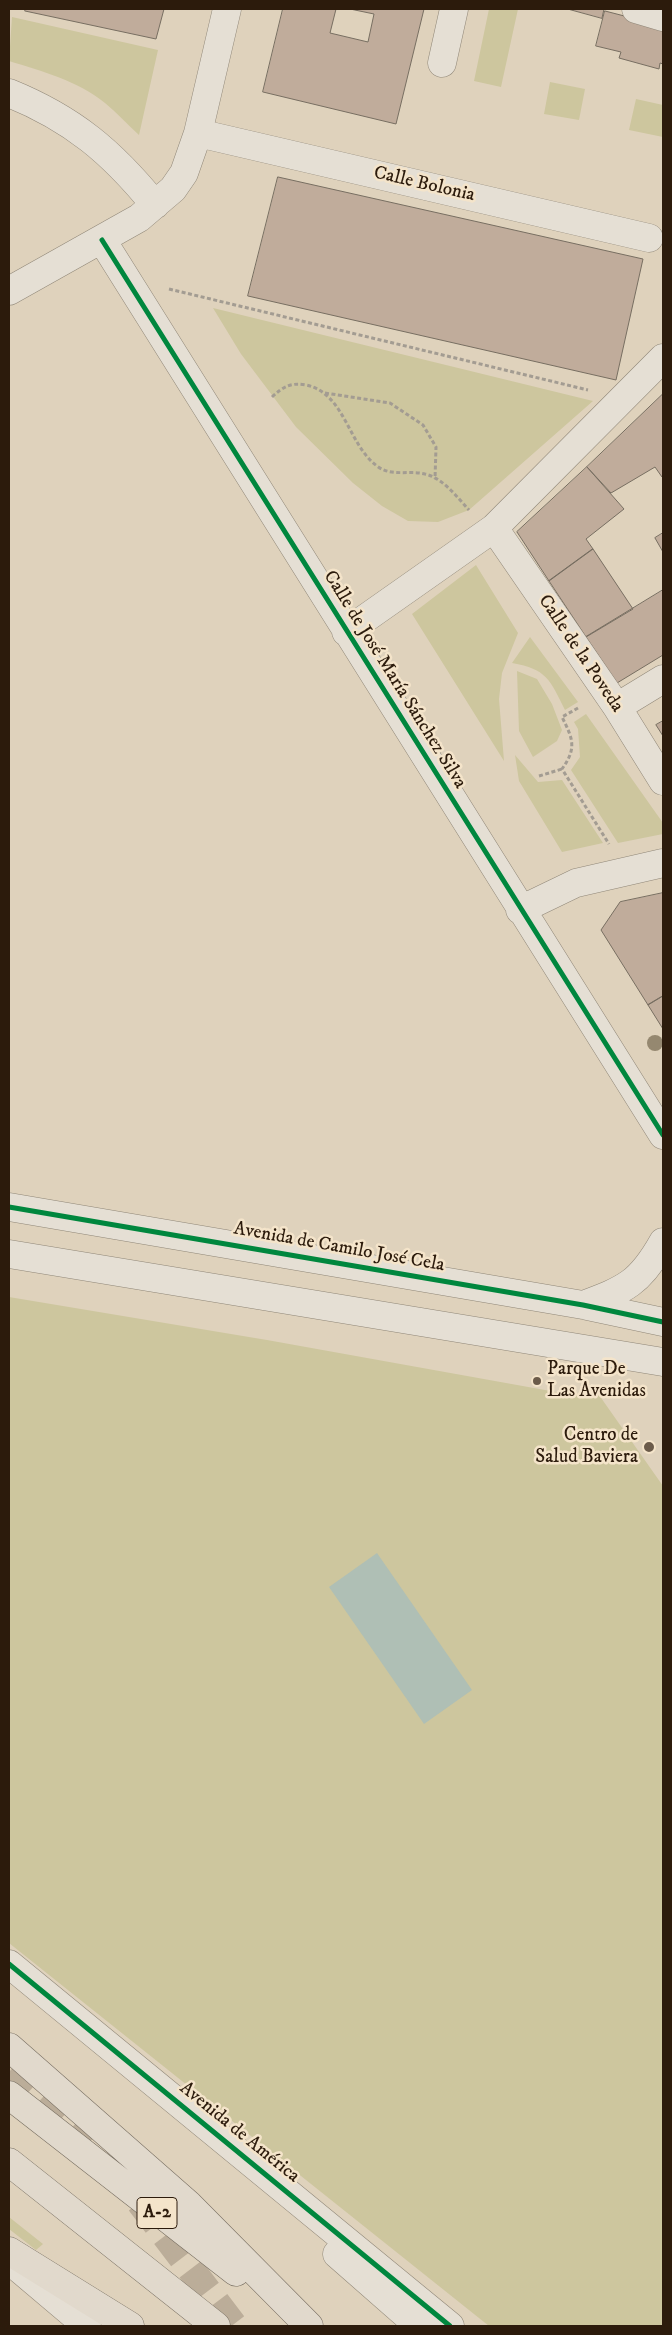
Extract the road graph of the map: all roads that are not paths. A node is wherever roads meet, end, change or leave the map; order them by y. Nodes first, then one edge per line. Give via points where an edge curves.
1 (227, 9) edge
2 (454, 9) edge
3 (636, 9) edge
4 (663, 17) edge
5 (442, 63) dead end
6 (9, 93) edge
7 (198, 132) junction
8 (155, 205) junction
9 (649, 238) dead end
10 (102, 240) junction
11 (9, 291) edge
12 (663, 358) edge
13 (494, 528) junction
14 (346, 632) junction
15 (663, 679) edge
16 (617, 707) junction
17 (663, 781) edge
18 (663, 863) edge
19 (520, 910) junction
20 (663, 1135) edge
21 (9, 1207) edge
22 (663, 1242) edge
23 (9, 1254) edge
24 (583, 1305) junction
25 (663, 1322) edge
26 (663, 1362) edge
27 (9, 1964) edge
28 (9, 1984) edge
29 (9, 2047) edge
30 (9, 2095) edge
31 (9, 2162) edge
32 (9, 2251) edge
33 (9, 2260) edge
34 (87, 2326) edge
35 (130, 2326) edge
36 (216, 2326) edge
37 (309, 2326) edge
38 (419, 2326) edge
39 (450, 2326) edge

1 - 7 street
2 - 5 street
3 - 4 street
6 - 8 street via 85,133
7 - 8 street via 184,173 173,189
7 - 9 street, Calle Bolonia
8 - 10 street
10 - 11 street
10 - 14 street, Calle de José María Sánchez Silva
12 - 13 street
13 - 14 street
13 - 16 street, Calle de la Poveda
14 - 19 street, Calle de José María Sánchez Silva
15 - 16 street
16 - 17 street, Calle de la Poveda
18 - 19 street via 576,882
19 - 20 street, Calle de José María Sánchez Silva
21 - 24 street, Avenida de Camilo José Cela
22 - 24 street via 648,1268 633,1283
23 - 26 street
24 - 25 street, Avenida de Camilo José Cela
27 - 39 street, Avenida de América
28 - 38 street via 312,2232
29 - 37 highway via 189,2205
30 - 37 highway, A-2 via 171,2223
31 - 36 highway, A-2
32 - 35 highway
33 - 34 street

